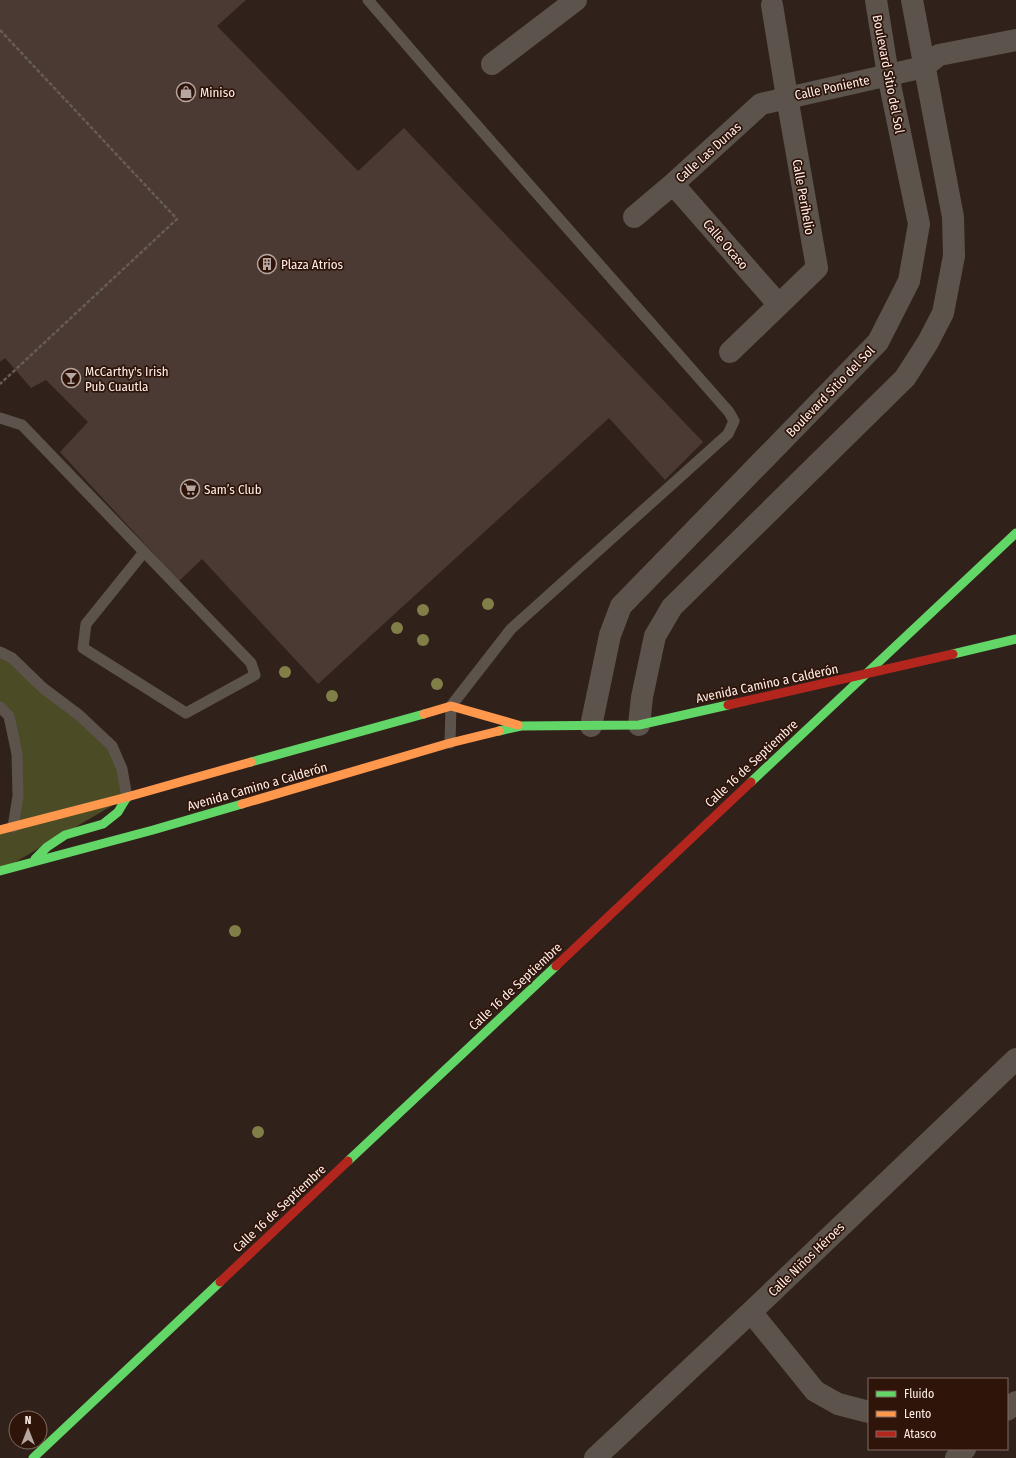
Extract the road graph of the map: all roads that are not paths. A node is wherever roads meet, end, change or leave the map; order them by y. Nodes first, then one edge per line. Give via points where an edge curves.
1 (368, 0) edge
2 (576, 0) edge
3 (876, 0) edge
4 (912, 0) edge
5 (772, 5) dead end
6 (1016, 40) edge
7 (492, 64) dead end
8 (924, 67) junction
9 (888, 75) junction
10 (787, 97) junction
11 (673, 184) junction
12 (634, 216) dead end
13 (779, 305) junction
14 (730, 352) dead end
15 (0, 418) edge
16 (1016, 533) edge
17 (144, 552) junction
18 (1016, 639) edge
19 (0, 652) edge
20 (863, 675) junction
21 (451, 706) junction
22 (0, 707) edge
23 (639, 725) junction
24 (521, 726) junction
25 (591, 726) junction
26 (450, 743) junction
27 (127, 798) junction
28 (13, 827) junction
29 (0, 830) edge
30 (32, 863) junction
31 (0, 871) edge
32 (1016, 1059) edge
33 (750, 1312) junction
34 (1016, 1402) edge
35 (1008, 1409) edge
36 (868, 1412) edge
37 (964, 1450) edge
38 (33, 1458) edge
39 (595, 1458) edge
40 (956, 1458) edge

1 - 21 lane via 729,412 734,421 728,434 511,629
2 - 7 street
3 - 9 street, Boulevard Sitio del Sol
4 - 8 street
5 - 10 street, Calle Perihelio
6 - 8 street via 939,55
8 - 9 street, Calle Poniente
8 - 23 street via 953,217 954,256 943,314 905,378 672,607 655,636 642,697
9 - 10 street, Calle Poniente
9 - 25 street, Boulevard Sitio del Sol via 920,224 909,280 878,342 621,606 610,635
10 - 11 street, Calle Las Dunas via 760,104
10 - 13 street, Calle Perihelio via 817,268
11 - 12 street, Calle Las Dunas
11 - 13 street, Calle Ocaso
13 - 14 street, Calle Perihelio
15 - 17 lane via 22,425
16 - 20 street, Calle 16 de Septiembre
17 - 17 lane via 250,664 255,675 186,713 83,648 86,624
18 - 20 street, Avenida Camino a Calderón
19 - 27 lane via 12,658 43,688 79,715 112,746 122,769
20 - 23 street, Avenida Camino a Calderón
20 - 38 street, Calle 16 de Septiembre
21 - 24 street, Avenida Camino a Calderón
21 - 26 lane
21 - 27 street, Avenida Camino a Calderón
22 - 28 lane via 9,716 17,754 18,796
23 - 25 street, Avenida Camino a Calderón
24 - 25 street, Avenida Camino a Calderón
24 - 26 street, Avenida Camino a Calderón
26 - 30 street, Avenida Camino a Calderón
27 - 28 street, Avenida Camino a Calderón
27 - 30 street via 118,812 103,824 65,836 47,847
28 - 29 street, Avenida Camino a Calderón
30 - 31 street, Avenida Camino a Calderón
32 - 33 street, Calle Niños Héroes
33 - 36 street via 815,1391 838,1404
33 - 39 street, Calle Niños Héroes
34 - 35 street
37 - 40 street

